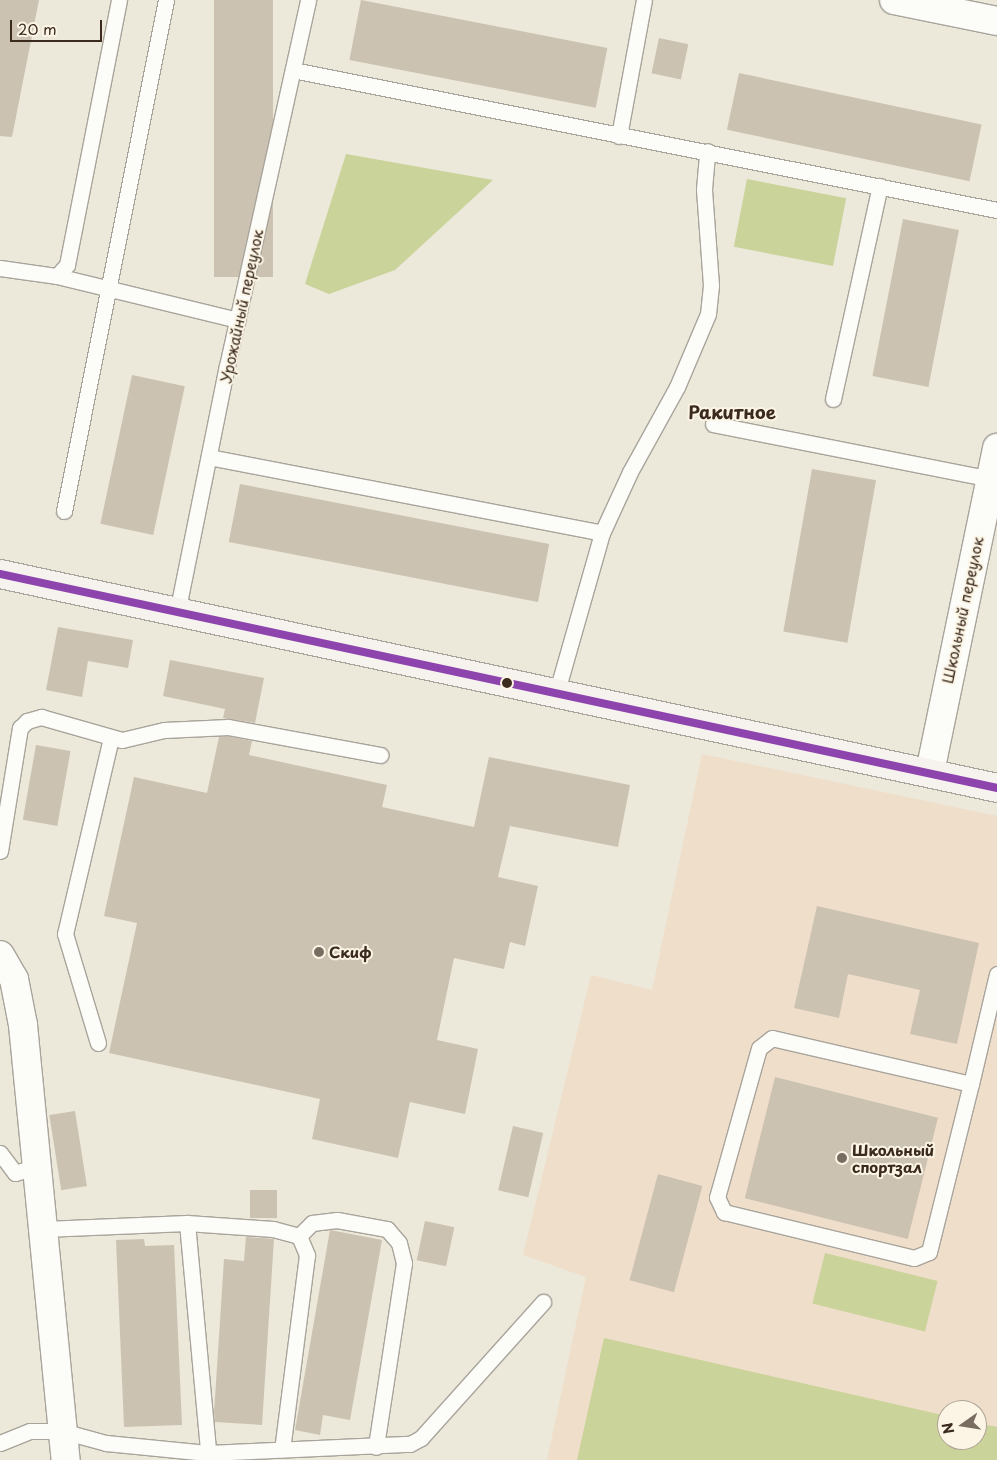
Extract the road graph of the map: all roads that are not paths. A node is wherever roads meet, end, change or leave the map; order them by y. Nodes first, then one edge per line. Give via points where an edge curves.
1 (119, 0) edge
2 (166, 0) edge
3 (308, 0) edge
4 (644, 0) edge
5 (894, 0) edge
6 (997, 22) edge
7 (293, 70) junction
8 (620, 136) junction
9 (707, 152) junction
10 (880, 186) junction
11 (997, 210) edge
12 (0, 268) edge
13 (57, 276) junction
14 (109, 289) junction
15 (238, 320) junction
16 (833, 399) dead end
17 (713, 424) dead end
18 (997, 448) edge
19 (209, 457) junction
20 (990, 480) junction
21 (64, 511) dead end
22 (602, 533) junction
23 (0, 574) edge
24 (177, 613) junction
25 (557, 691) junction
26 (110, 738) junction
27 (380, 756) dead end
28 (930, 772) junction
29 (997, 788) edge
30 (0, 851) edge
31 (1, 953) edge
32 (997, 974) edge
33 (98, 1043) dead end
34 (971, 1084) junction
35 (0, 1153) edge
36 (18, 1171) edge
37 (187, 1224) junction
38 (44, 1229) junction
39 (299, 1236) junction
40 (543, 1302) dead end
41 (62, 1430) junction
42 (0, 1443) edge
43 (376, 1447) junction
44 (282, 1449) junction
45 (209, 1456) edge
46 (66, 1460) edge

1 - 13 lane via 67,265
2 - 14 lane
3 - 7 lane, Урожайный переулок
4 - 8 lane
5 - 6 street
7 - 8 lane
7 - 15 lane, Урожайный переулок
8 - 9 lane
9 - 10 lane
9 - 22 lane via 704,189 711,285 708,314 680,379 630,472
10 - 11 lane
10 - 16 lane
12 - 13 lane
13 - 14 lane
14 - 15 lane
14 - 21 lane
15 - 19 lane, Урожайный переулок
17 - 20 lane
18 - 20 street, Школьный переулок
19 - 22 lane
19 - 24 lane, Урожайный переулок
20 - 28 street, Школьный переулок
22 - 25 lane
23 - 24 street
24 - 25 street
25 - 28 street
26 - 27 lane via 122,740 197,726 228,727
26 - 30 lane via 41,717 27,721 20,728
26 - 33 lane via 65,934
28 - 29 street
31 - 36 street via 14,980 22,1025
32 - 34 lane
34 - 34 lane via 929,1252 914,1258 724,1212 717,1197 759,1048 772,1038
35 - 36 lane
36 - 38 street
37 - 38 lane
37 - 39 lane via 273,1229
37 - 45 lane
38 - 41 street
39 - 43 lane via 312,1223 337,1220 386,1229 399,1243 404,1263
39 - 44 lane via 306,1255
40 - 43 lane via 421,1438 410,1444
41 - 42 lane via 30,1431
41 - 45 lane via 106,1443
41 - 46 street
43 - 44 lane
44 - 45 lane

